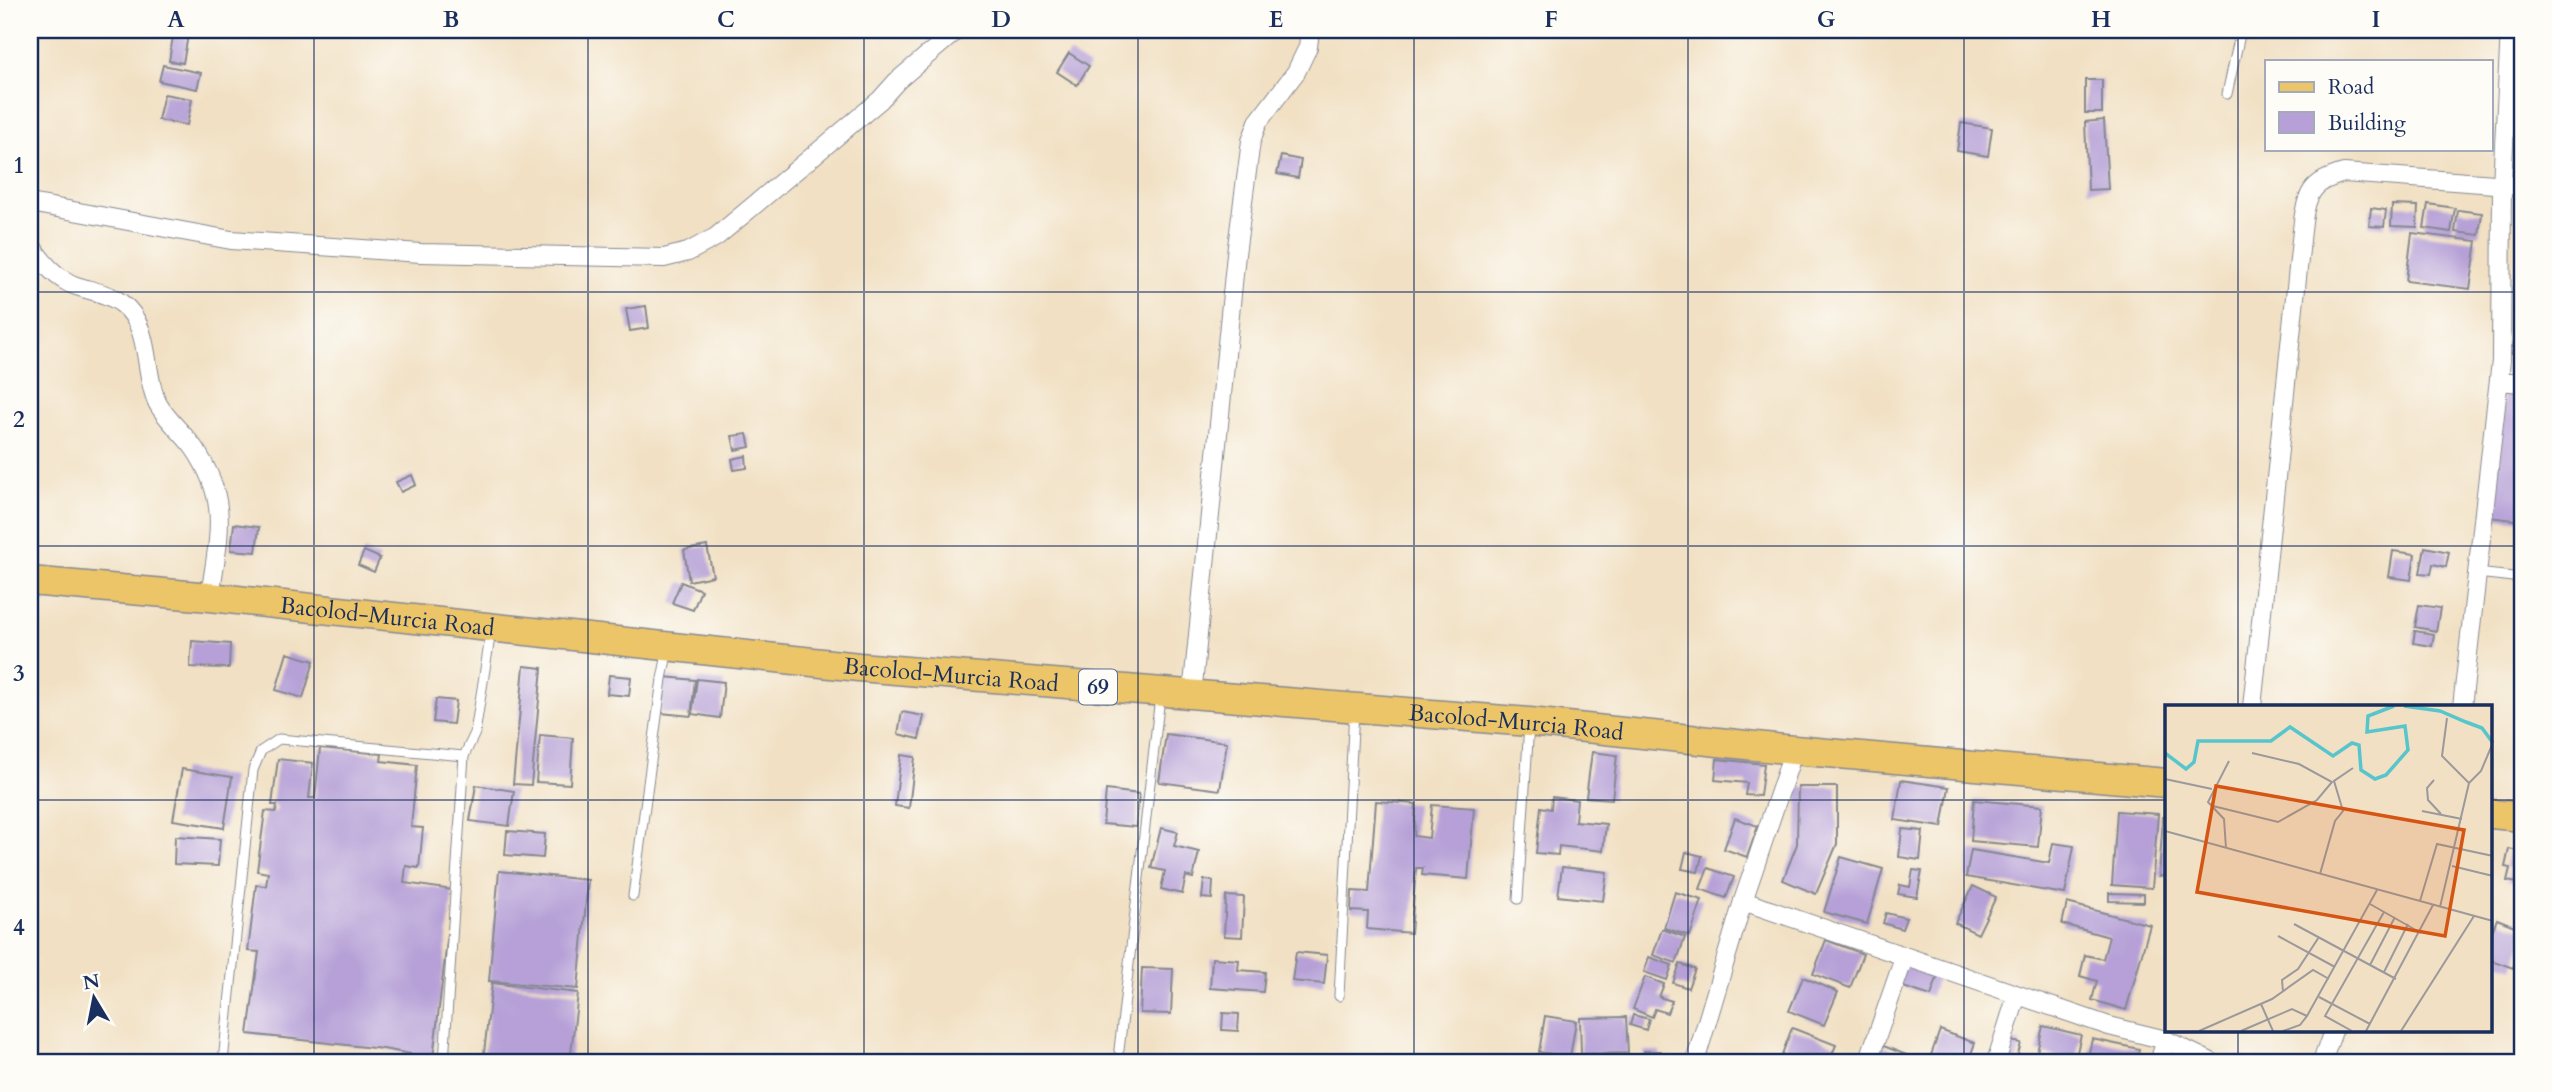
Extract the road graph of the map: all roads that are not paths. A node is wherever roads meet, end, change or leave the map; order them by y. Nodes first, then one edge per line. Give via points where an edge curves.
1 (957, 30) edge
2 (1310, 30) edge
3 (2241, 30) edge
4 (2510, 30) edge
5 (2227, 94) dead end
6 (2502, 184) junction
7 (2522, 186) edge
8 (30, 203) edge
9 (30, 243) edge
10 (2499, 381) junction
11 (2522, 383) edge
12 (2477, 573) junction
13 (2522, 578) edge
14 (30, 581) edge
15 (210, 597) junction
16 (491, 628) junction
17 (668, 647) junction
18 (1161, 692) junction
19 (1192, 695) junction
20 (2252, 705) edge
21 (2462, 705) edge
22 (1354, 708) junction
23 (1529, 722) junction
24 (1794, 750) junction
25 (464, 756) junction
26 (2165, 783) edge
27 (2492, 814) edge
28 (2522, 817) edge
29 (633, 896) dead end
30 (1518, 899) dead end
31 (1743, 901) junction
32 (1904, 958) junction
33 (2017, 995) junction
34 (1339, 996) dead end
35 (2333, 1032) edge
36 (2165, 1041) junction
37 (1119, 1050) dead end
38 (223, 1062) edge
39 (444, 1062) edge
40 (1695, 1062) edge
41 (1868, 1062) edge
42 (1996, 1062) edge
43 (2159, 1062) edge
44 (2211, 1062) edge
45 (2322, 1062) edge

1 - 8 street via 716,237 664,258 421,253 231,240
2 - 19 street via 1296,72 1258,122 1251,141
3 - 5 lane
4 - 6 street
6 - 7 street
6 - 10 street
6 - 20 street via 2344,173 2324,178 2305,205
9 - 15 street via 38,259 70,283 122,303 135,318 158,403 201,459 214,484 220,516
10 - 11 street
10 - 12 street
12 - 13 lane
12 - 21 street
14 - 15 main road, Bacolod-Murcia Road / 69
15 - 16 main road, Bacolod-Murcia Road / 69
16 - 17 main road, Bacolod-Murcia Road / 69
16 - 25 lane via 475,733
17 - 18 main road, Bacolod-Murcia Road / 69
17 - 29 lane
18 - 19 main road, Bacolod-Murcia Road / 69
18 - 37 lane
19 - 22 main road, Bacolod-Murcia Road / 69
22 - 23 main road, Bacolod-Murcia Road / 69
22 - 34 lane
23 - 24 main road, Bacolod-Murcia Road / 69
23 - 30 lane
24 - 26 main road, Bacolod-Murcia Road / 69
24 - 31 street
25 - 38 lane via 278,739 261,751 253,770
25 - 39 lane
27 - 28 main road
31 - 32 street
31 - 40 street
32 - 33 street
32 - 41 street
33 - 36 street
33 - 42 street
35 - 45 street
36 - 43 street
36 - 44 street

